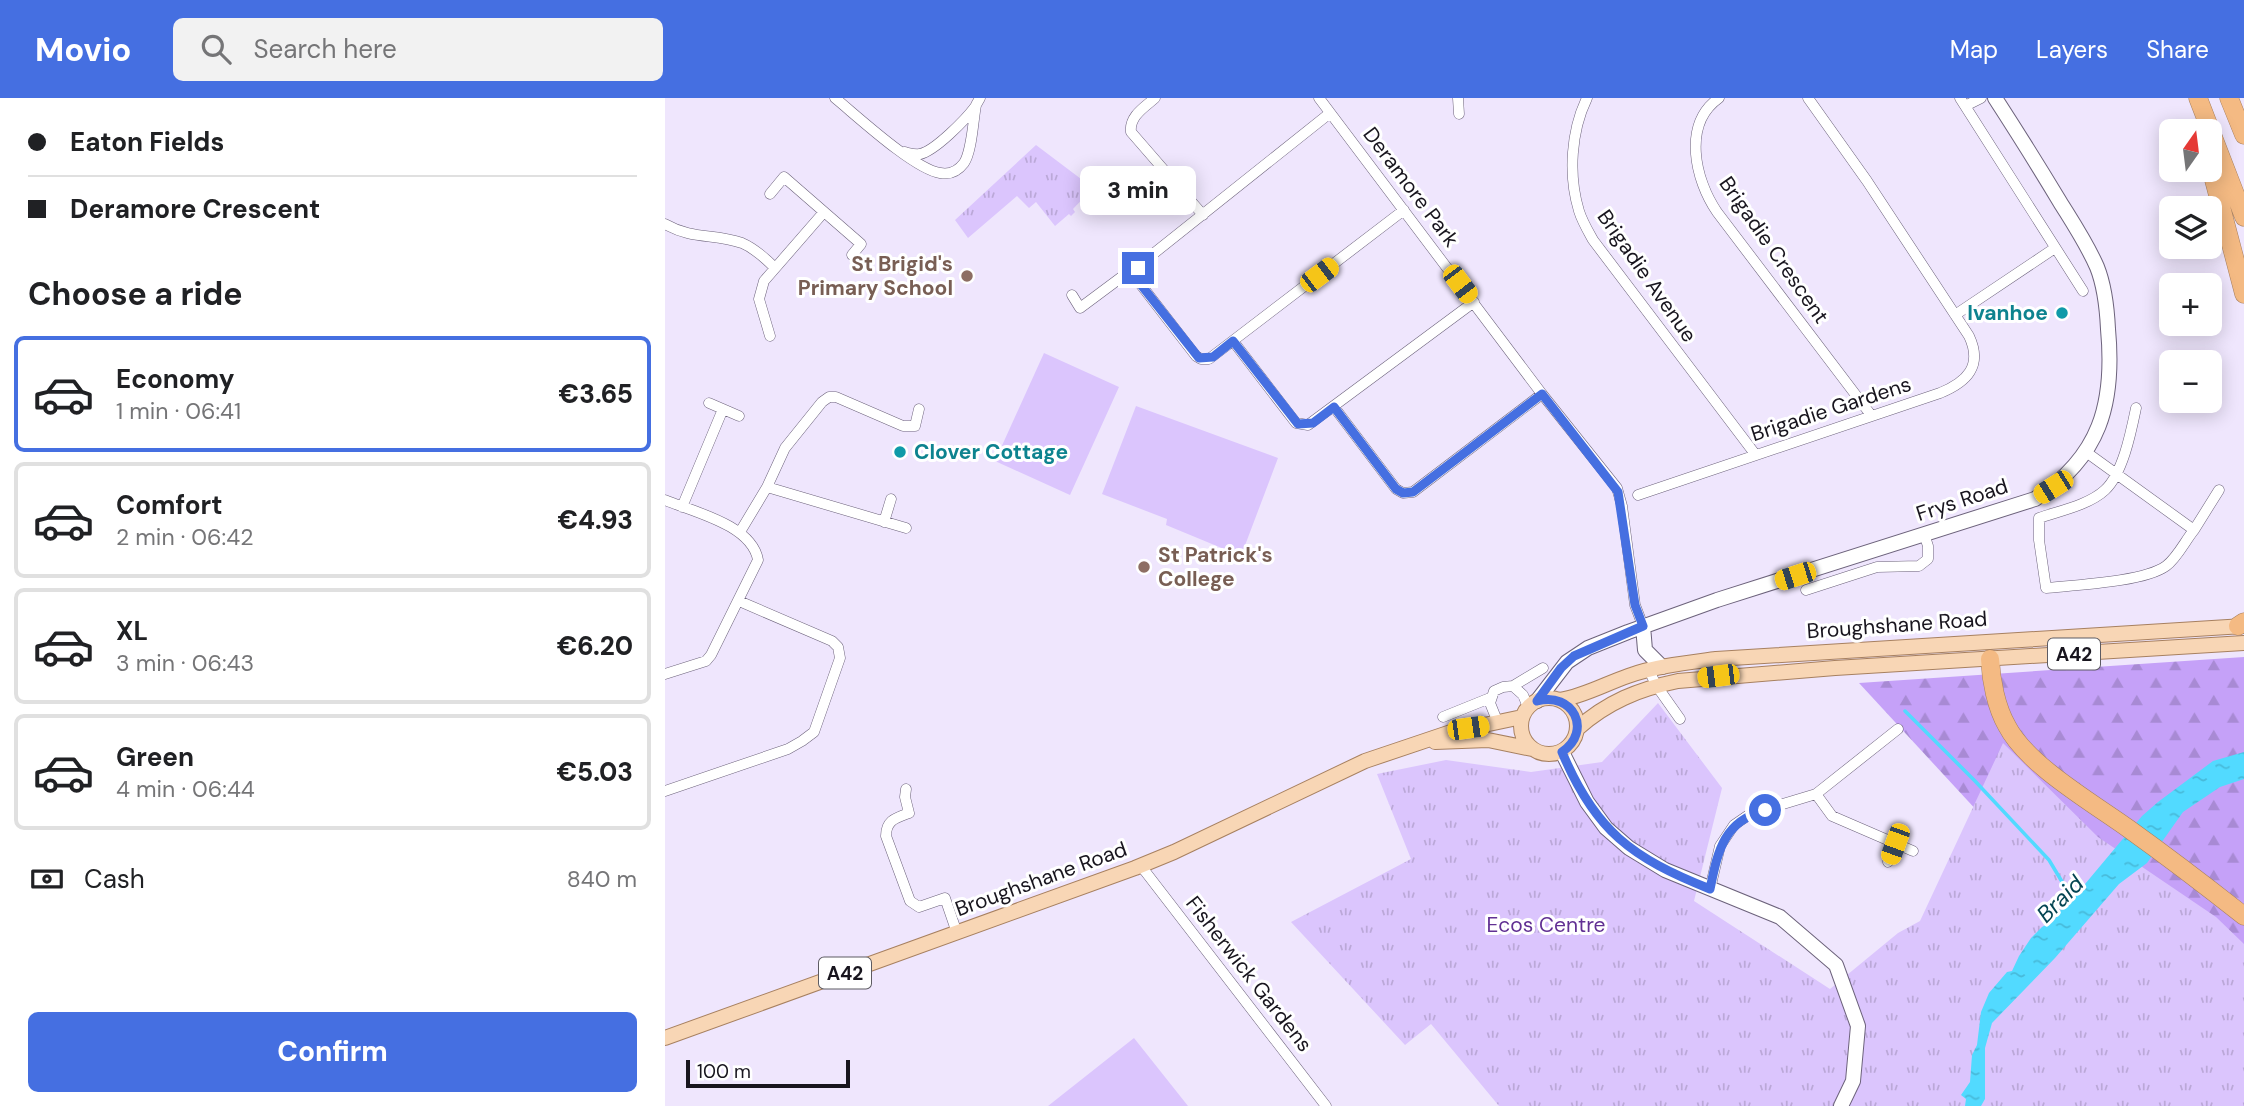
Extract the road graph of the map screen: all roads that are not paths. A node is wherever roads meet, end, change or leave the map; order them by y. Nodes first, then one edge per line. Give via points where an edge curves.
1 (1155, 98) edge
2 (1319, 98) edge
3 (1458, 98) edge
4 (1587, 98) edge
5 (1719, 98) edge
6 (1808, 98) edge
7 (1980, 98) edge
8 (1995, 98) edge
9 (2188, 98) edge
10 (2198, 98) edge
11 (2229, 98) edge
12 (837, 99) edge
13 (978, 102) edge
14 (1962, 102) edge
15 (1331, 113) junction
16 (1459, 114) dead end
17 (2195, 119) edge
18 (2244, 135) edge
19 (900, 151) junction
20 (2215, 182) edge
21 (770, 194) dead end
22 (1404, 210) junction
23 (824, 212) junction
24 (1203, 215) junction
25 (2244, 216) edge
26 (665, 224) edge
27 (2055, 248) junction
28 (852, 255) dead end
29 (774, 267) junction
30 (1137, 271) junction
31 (2083, 291) dead end
32 (2244, 293) edge
33 (1072, 295) dead end
34 (1474, 302) junction
35 (1955, 315) junction
36 (770, 336) dead end
37 (1233, 341) junction
38 (1542, 394) junction
39 (709, 404) dead end
40 (1334, 407) junction
41 (2136, 408) dead end
42 (723, 409) junction
43 (919, 410) dead end
44 (1871, 415) junction
45 (739, 416) dead end
46 (2086, 452) junction
47 (1755, 454) junction
48 (2116, 474) junction
49 (767, 487) junction
50 (2219, 491) dead end
51 (1638, 495) dead end
52 (891, 499) dead end
53 (665, 500) edge
54 (682, 507) junction
55 (884, 522) junction
56 (907, 528) dead end
57 (2194, 530) junction
58 (740, 532) junction
59 (1924, 534) junction
60 (1806, 590) dead end
61 (739, 601) junction
62 (1643, 626) junction
63 (2242, 629) edge
64 (2005, 640) junction
65 (1990, 659) junction
66 (1655, 669) junction
67 (1549, 671) junction
68 (665, 674) edge
69 (1656, 685) junction
70 (1513, 686) junction
71 (1490, 698) junction
72 (1557, 699) junction
73 (1529, 708) junction
74 (1443, 718) dead end
75 (1680, 719) dead end
76 (1498, 723) junction
77 (1577, 729) junction
78 (1898, 729) dead end
79 (1423, 743) junction
80 (1532, 749) junction
81 (1562, 752) junction
82 (906, 789) dead end
83 (665, 791) edge
84 (1816, 794) junction
85 (1895, 844) junction
86 (1913, 851) dead end
87 (1888, 862) dead end
88 (1141, 866) junction
89 (1710, 889) junction
90 (2244, 916) edge
91 (957, 933) junction
92 (665, 1038) edge
93 (1327, 1106) edge
94 (1841, 1106) edge

1 - 24 street via 1134,117 1132,133
2 - 15 street, Deramore Park
3 - 16 street
4 - 47 street, Brigadie Avenue via 1575,137 1572,179 1579,213 1593,240
5 - 44 street, Brigadie Crescent via 1705,111 1697,132 1697,162 1704,188 1717,212
6 - 35 street, Brigadie Gardens
7 - 14 street
8 - 46 street, Frys Road via 2087,246 2106,295 2108,386 2102,418
9 - 17 highway
10 - 25 highway
11 - 18 highway
12 - 19 street
13 - 19 street via 961,124 928,150 917,154
13 - 19 street via 966,159 954,172 936,173
14 - 27 street
15 - 22 street, Deramore Park
15 - 24 street
20 - 32 highway
21 - 23 street via 784,177
22 - 34 street, Deramore Park
22 - 37 street
23 - 28 street via 861,244
23 - 29 street
24 - 30 street
26 - 29 street via 682,233 744,244
27 - 31 street
27 - 35 street
29 - 36 street via 758,299
30 - 33 street via 1127,273 1080,307
30 - 37 street via 1138,281 1199,358 1213,357
34 - 38 street, Deramore Park
34 - 40 street
35 - 44 street, Brigadie Gardens via 1975,351 1965,380 1944,392
37 - 40 street via 1296,423 1313,423
38 - 40 street via 1408,493 1396,489
38 - 62 street, Deramore Park via 1618,492 1635,605
39 - 42 street
41 - 48 street
42 - 45 street
42 - 54 street
43 - 49 street via 915,426 901,426 828,397 785,448
44 - 47 street, Brigadie Gardens
46 - 48 street
46 - 59 street, Frys Road via 2069,474 2035,499
47 - 51 street, Brigadie Gardens
48 - 57 street
48 - 57 street via 2094,497 2039,518 2046,588 2142,575 2166,566
49 - 55 street
49 - 58 street
50 - 57 street
52 - 55 street
53 - 54 street
54 - 58 street
55 - 56 street
58 - 61 street via 753,544 758,560
59 - 60 street via 1928,559 1919,566 1881,566
59 - 62 street, Frys Road
61 - 68 street via 706,661
61 - 83 street via 838,647 840,658 814,732 787,749
62 - 66 street via 1645,650
62 - 67 street, Frys Road
63 - 64 main road, Broughshane Road / A42
63 - 65 main road, Broughshane Road / A42
64 - 65 main road
64 - 66 main road, Broughshane Road / A42 via 1740,657
65 - 69 main road, Broughshane Road / A42 via 1718,676
65 - 90 highway via 2007,727 2028,753
66 - 69 street
66 - 72 main road, Broughshane Road / A42 via 1577,697
67 - 70 street
67 - 72 street
67 - 73 street, Frys Road
69 - 75 street
69 - 77 main road, Broughshane Road / A42 via 1607,705
70 - 71 street via 1495,691
70 - 73 street
71 - 74 street
71 - 76 street
72 - 73 main road, A42
72 - 77 main road via 1573,712
73 - 76 main road, A42
73 - 80 main road via 1522,735
76 - 79 main road, A42
77 - 81 main road, A42
78 - 84 street
79 - 80 main road, A42 via 1488,740
79 - 88 main road, Broughshane Road / A42 via 1365,761
80 - 81 main road, A42 via 1546,755
81 - 89 street via 1587,802 1612,833 1652,863
82 - 91 street via 909,813 891,820 886,836 910,901 919,907 945,898
84 - 85 street via 1832,816
84 - 89 street via 1750,814 1734,825 1720,846
85 - 86 street
85 - 87 street
88 - 91 main road, Broughshane Road / A42
88 - 93 street, Fisherwick Gardens
89 - 94 street via 1780,917 1836,965 1858,1026 1853,1081
91 - 92 main road, Broughshane Road / A42

